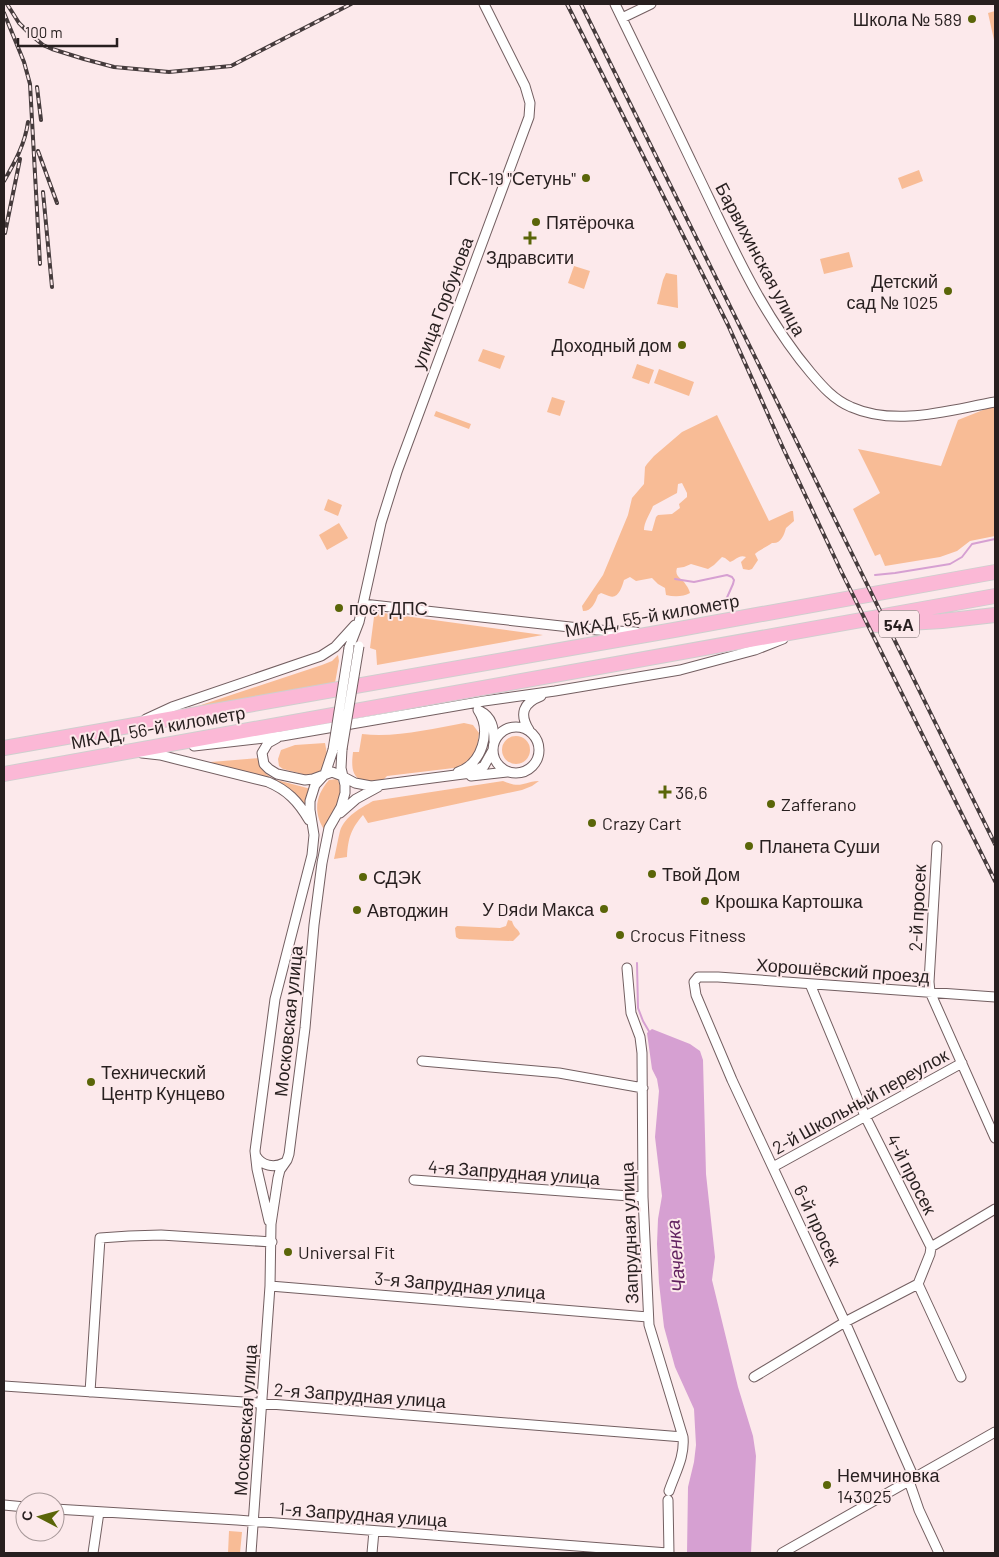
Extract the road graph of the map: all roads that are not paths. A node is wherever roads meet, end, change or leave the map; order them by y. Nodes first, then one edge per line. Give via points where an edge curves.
1 (484, 4) edge
2 (615, 4) edge
3 (651, 4) edge
4 (622, 18) junction
5 (995, 402) edge
6 (995, 564) edge
7 (995, 572) edge
8 (951, 580) junction
9 (995, 596) edge
10 (363, 604) junction
11 (995, 614) edge
12 (359, 622) junction
13 (829, 626) junction
14 (812, 629) junction
15 (674, 630) junction
16 (353, 637) junction
17 (343, 639) junction
18 (359, 646) junction
19 (555, 691) junction
20 (314, 693) joint
21 (445, 708) junction
22 (478, 710) junction
23 (132, 726) junction
24 (529, 730) junction
25 (282, 736) junction
26 (494, 745) junction
27 (4, 748) edge
28 (337, 749) junction
29 (139, 752) junction
30 (116, 753) junction
31 (507, 772) junction
32 (4, 774) edge
33 (325, 774) junction
34 (446, 776) junction
35 (343, 777) junction
36 (380, 786) junction
37 (336, 817) junction
38 (312, 824) junction
39 (327, 834) junction
40 (937, 846) dead end
41 (627, 968) dead end
42 (810, 984) junction
43 (694, 986) joint
44 (930, 992) junction
45 (995, 996) edge
46 (422, 1061) dead end
47 (962, 1063) junction
48 (643, 1088) junction
49 (865, 1116) junction
50 (995, 1138) edge
51 (255, 1154) junction
52 (284, 1163) junction
53 (773, 1167) junction
54 (414, 1180) dead end
55 (643, 1198) junction
56 (995, 1210) edge
57 (271, 1229) junction
58 (272, 1242) junction
59 (931, 1247) junction
60 (918, 1284) junction
61 (270, 1286) junction
62 (648, 1317) junction
63 (845, 1322) junction
64 (961, 1377) dead end
65 (754, 1378) dead end
66 (4, 1386) edge
67 (90, 1392) junction
68 (263, 1404) junction
69 (995, 1432) edge
70 (683, 1437) junction
71 (912, 1480) junction
72 (65, 1510) edge
73 (99, 1512) junction
74 (254, 1522) junction
75 (374, 1531) junction
76 (93, 1553) edge
77 (251, 1553) edge
78 (372, 1553) edge
79 (668, 1553) edge
80 (782, 1553) edge
81 (939, 1553) edge

1 - 10 street, улица Горбунова via 525,86 530,103 529,117 397,472 380,523
2 - 4 street, Барвихинская улица
3 - 4 street
4 - 5 street, Барвихинская улица via 770,317 787,344 821,385 851,407 895,417
6 - 8 highway
7 - 8 highway, МКАД, 55-й километр
8 - 15 highway, МКАД, 55-й километр
9 - 13 highway
10 - 12 street, улица Горбунова
10 - 15 street via 597,630
11 - 13 highway, 54А via 906,624
12 - 16 street, улица Горбунова
12 - 17 street
12 - 18 street, улица Горбунова
13 - 14 highway
14 - 19 street via 755,650 680,670
14 - 30 highway, МКАД, 56-й километр
15 - 20 highway, МКАД, 55-й километр
16 - 17 street
16 - 18 street
16 - 28 street, улица Горбунова, bridge
17 - 23 street via 321,656 172,707
18 - 28 street, улица Горбунова, bridge
19 - 21 street
19 - 24 street via 527,704 523,717
20 - 23 highway, МКАД, 56-й километр
21 - 22 street
21 - 25 street
22 - 26 street via 491,721
22 - 34 street via 484,734 478,756 469,767
23 - 27 highway, МКАД, 56-й километр
24 - 26 street via 516,726 507,728 500,733
24 - 31 street via 539,746 536,763 525,772
25 - 29 street
25 - 33 street via 264,747 264,764 269,769 305,780
26 - 31 street via 496,763
26 - 34 street via 488,761 480,769
28 - 33 street, улица Горбунова
28 - 35 street, улица Горбунова
29 - 30 street
29 - 38 street via 268,782 293,797
30 - 32 highway, МКАД, 56-й километр
31 - 34 street
33 - 35 street via 332,772
33 - 38 street, Московская улица via 312,793
34 - 36 street
35 - 36 street via 363,785
35 - 37 street, улица Горбунова via 345,793
36 - 37 street via 356,799
37 - 39 street, Московская улица
38 - 39 street via 318,834
38 - 51 street, Московская улица via 314,846 310,866 272,1012
39 - 52 street, Московская улица via 289,1154
40 - 44 street, 2-й просек
41 - 48 street, Запрудная улица via 632,1013 640,1037
42 - 43 street, Хорошёвский проезд via 701,977 695,979
42 - 44 street, Хорошёвский проезд
42 - 49 street, 4-й просек
43 - 53 street, 6-й просек via 732,1080
44 - 45 street, Хорошёвский проезд
44 - 47 street, 2-й просек
46 - 48 street via 559,1073
47 - 49 street, 2-й Школьный переулок
47 - 50 street, 2-й просек
48 - 55 street, Запрудная улица
49 - 53 street, 2-й Школьный переулок
49 - 59 street, 4-й просек
51 - 52 street via 264,1164
51 - 57 street, Московская улица
52 - 57 street, Московская улица via 278,1178
53 - 63 street, 6-й просек
54 - 55 street, 4-я Запрудная улица
55 - 62 street, Запрудная улица
56 - 59 street
57 - 58 street, Московская улица
58 - 61 street, Московская улица
58 - 67 street via 161,1235 100,1238
59 - 60 street
60 - 63 street
60 - 64 street
61 - 62 street, 3-я Запрудная улица
61 - 68 street, Московская улица
62 - 70 street, Запрудная улица
63 - 65 street
63 - 71 street, 6-й просек
66 - 67 street, 2-я Запрудная улица
67 - 68 street, 2-я Запрудная улица
68 - 70 street, 2-я Запрудная улица
68 - 74 street, Московская улица
69 - 71 street
70 - 79 street, Запрудная улица via 683,1454 668,1496
71 - 80 street
71 - 81 street, 6-й просек via 919,1510
72 - 73 street, 1-я Запрудная улица
73 - 74 street, 1-я Запрудная улица
73 - 76 street
74 - 75 street, 1-я Запрудная улица
74 - 77 street, Московская улица
75 - 78 street
75 - 79 street, 1-я Запрудная улица

